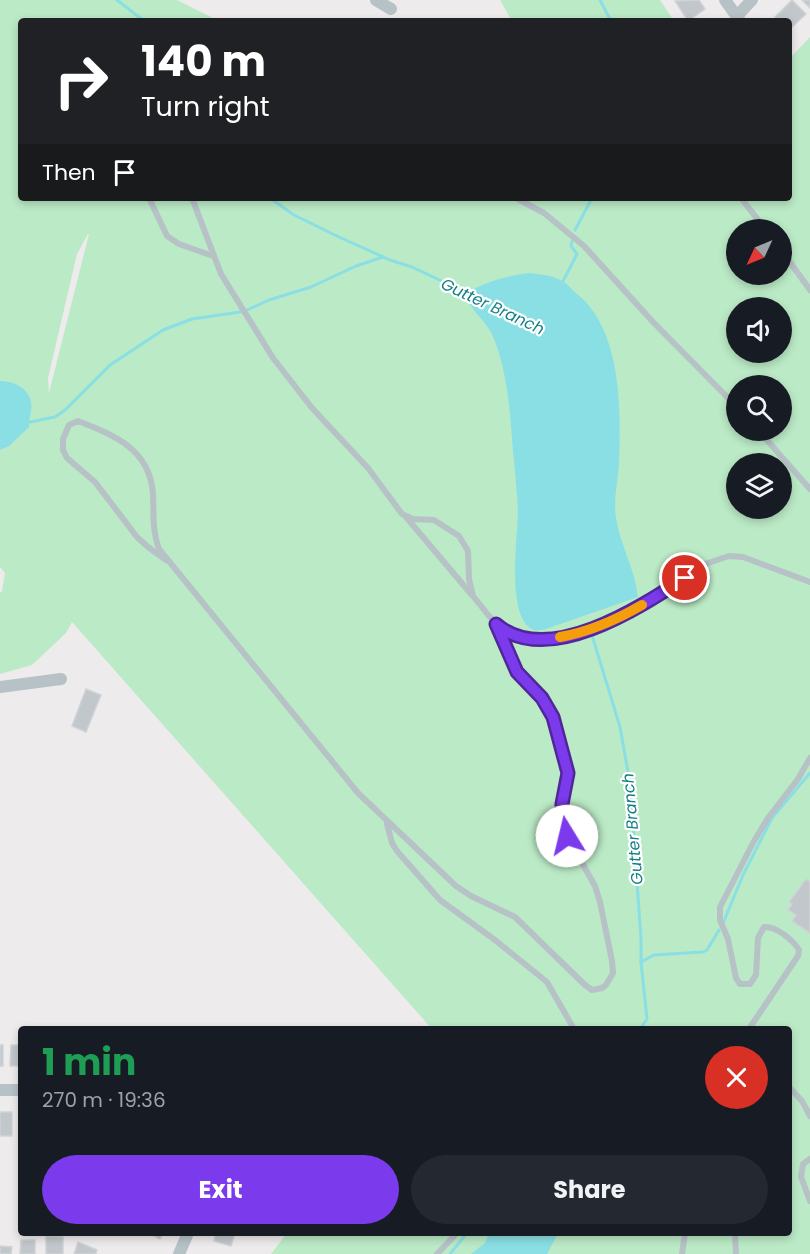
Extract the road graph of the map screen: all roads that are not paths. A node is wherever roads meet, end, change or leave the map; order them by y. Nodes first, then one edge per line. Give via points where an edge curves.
1 (376, 0) edge
2 (725, 0) edge
3 (752, 0) edge
4 (391, 9) dead end
5 (737, 18) edge
6 (739, 18) edge
7 (150, 201) edge
8 (193, 201) edge
9 (522, 201) edge
10 (743, 201) edge
11 (757, 219) edge
12 (213, 256) junction
13 (792, 265) edge
14 (810, 290) edge
15 (726, 395) edge
16 (768, 441) edge
17 (810, 489) edge
18 (405, 517) junction
19 (166, 560) junction
20 (810, 582) edge
21 (472, 596) junction
22 (496, 624) junction
23 (61, 679) dead end
24 (0, 687) edge
25 (810, 758) edge
26 (386, 820) junction
27 (572, 1026) edge
28 (751, 1026) edge
29 (0, 1090) edge
30 (18, 1090) edge
31 (792, 1090) edge
32 (810, 1116) edge
33 (810, 1159) edge
34 (810, 1201) edge
35 (187, 1236) edge
36 (454, 1236) edge
37 (685, 1236) edge
38 (735, 1236) edge
39 (179, 1254) edge
40 (436, 1254) edge
41 (682, 1254) edge
42 (736, 1254) edge

1 - 4 street
2 - 5 street
3 - 6 street
7 - 12 lane via 167,236
8 - 12 lane
9 - 15 lane via 544,213 584,246
10 - 11 lane
12 - 18 lane via 234,298 273,358
13 - 14 lane
16 - 17 lane
18 - 21 lane
18 - 21 lane via 434,519 459,536 468,551
19 - 19 lane via 154,538 151,481 139,456 109,434 78,421 69,425 63,439 67,458 95,482 137,537
19 - 26 lane via 316,743
20 - 22 lane via 743,557 729,556 705,564 624,615 576,633 536,639 511,634
21 - 22 lane
22 - 26 lane via 517,672 542,698 553,717 568,773 562,821 600,902 613,973 606,985 597,990 585,985 515,917 456,886
23 - 24 street
25 - 28 lane via 768,818 720,907 720,920 740,984 750,984 756,975 758,938 764,927 773,928 799,950
26 - 27 lane via 397,851 440,900 547,982
29 - 30 street
31 - 32 lane
33 - 34 lane via 801,1168
35 - 39 street
36 - 40 lane
37 - 41 lane
38 - 42 lane

